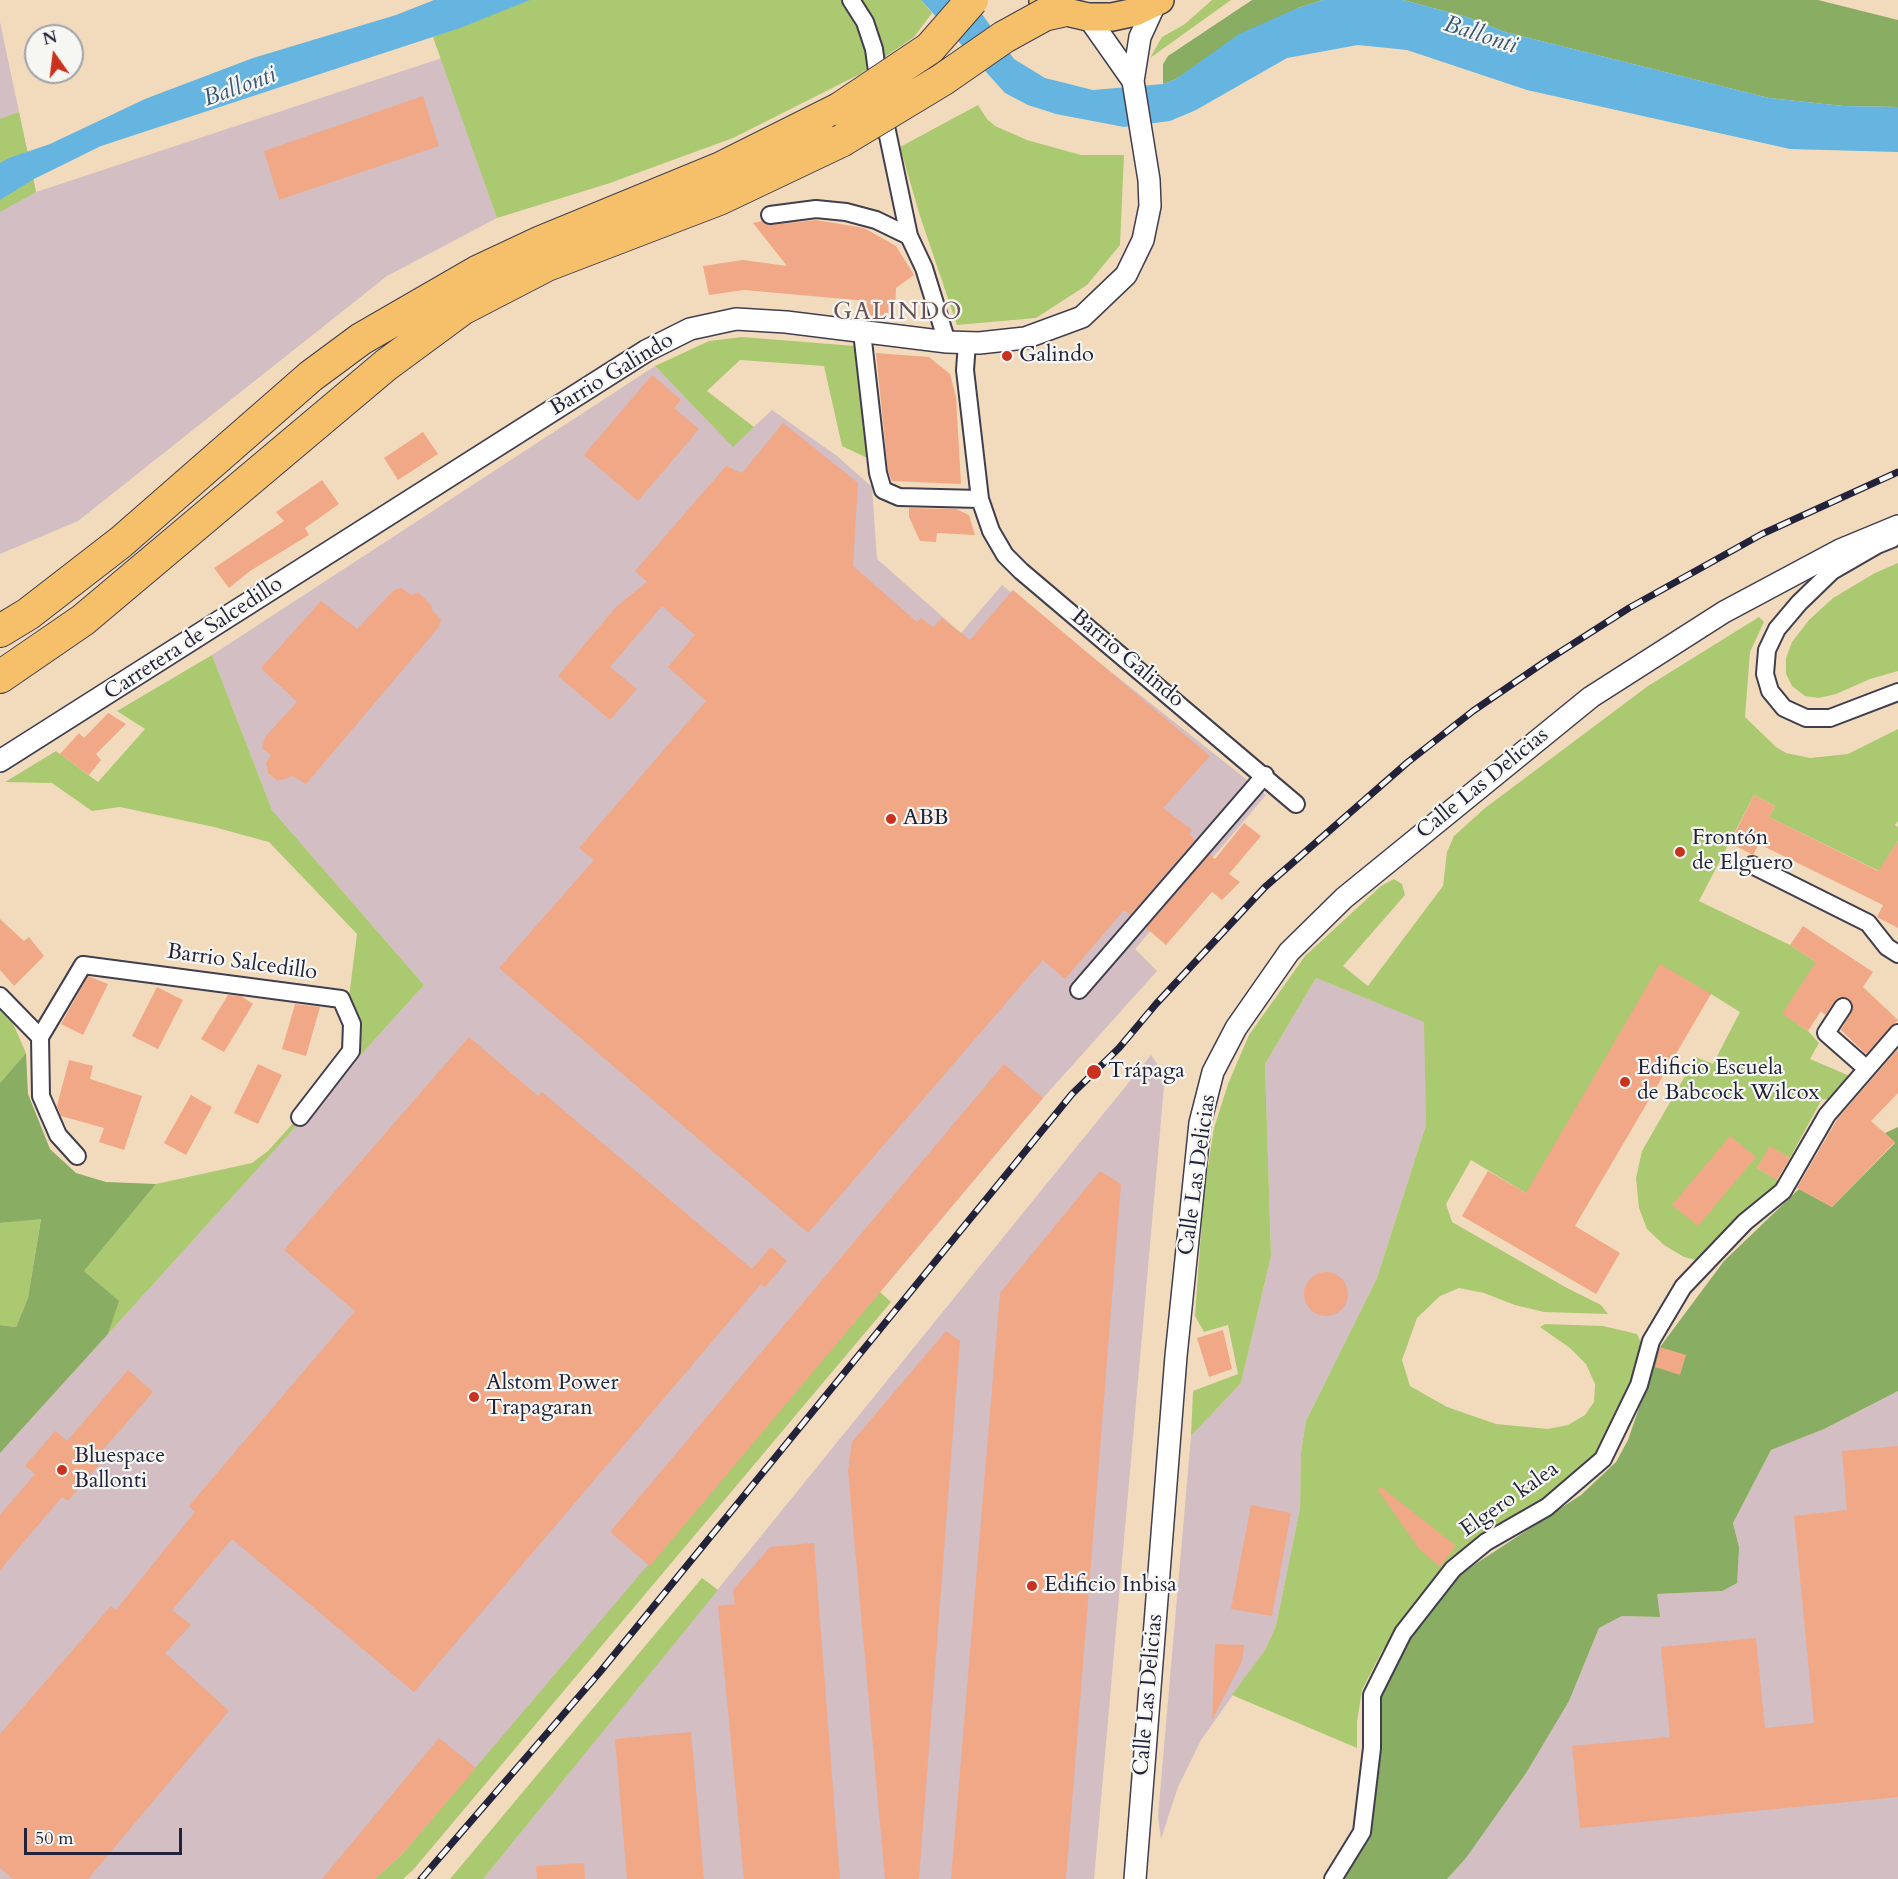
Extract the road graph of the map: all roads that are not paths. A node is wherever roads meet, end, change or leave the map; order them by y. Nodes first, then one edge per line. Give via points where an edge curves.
1 (851, 0) edge
2 (972, 0) edge
3 (1158, 1) edge
4 (1064, 9) edge
5 (1133, 81) junction
6 (770, 215) dead end
7 (909, 236) junction
8 (862, 332) junction
9 (957, 342) junction
10 (980, 499) junction
11 (387, 515) joint
12 (1898, 526) edge
13 (1898, 537) edge
14 (0, 631) edge
15 (0, 676) edge
16 (1898, 692) edge
17 (0, 761) edge
18 (1264, 775) junction
19 (1296, 804) dead end
20 (1752, 865) dead end
21 (1898, 954) edge
22 (1079, 990) dead end
23 (0, 996) edge
24 (1843, 1006) dead end
25 (1898, 1033) edge
26 (40, 1037) junction
27 (1867, 1069) junction
28 (300, 1117) dead end
29 (77, 1156) dead end
30 (1135, 1879) edge
31 (1333, 1879) edge

1 - 7 street, Barrio Galindo via 865,22 874,49
2 - 14 highway, bridge via 930,48 839,109 789,136 477,272 361,339 311,376 121,542
3 - 4 main road via 1135,12 1112,16
3 - 5 street via 1140,37
4 - 5 street
4 - 15 highway, bridge via 1044,15 1004,37 942,80 815,155 661,224 547,266 462,309 386,364 83,620
5 - 9 street, Barrio Galindo via 1150,206 1143,240 1126,275 1098,304 1064,326 1025,338
6 - 7 street via 816,209 846,212 876,220
7 - 9 street, Barrio Galindo
8 - 9 street, Barrio Galindo
8 - 10 street via 883,490 899,497
8 - 11 street, Barrio Galindo via 736,320 690,329 646,351
9 - 10 street, Barrio Galindo via 965,370
10 - 18 street, Barrio Galindo via 991,531 1005,555 1021,571
11 - 17 street, Carretera de Salcedillo
12 - 30 street, Calle Las Delicias via 1840,550 1725,612 1591,697 1344,898 1289,952 1236,1028 1213,1072 1200,1123 1176,1356
13 - 16 street via 1832,571 1799,603 1777,629 1767,650 1765,674 1770,691 1784,708 1806,718 1830,718
18 - 19 street, Barrio Galindo
18 - 22 street
20 - 21 street via 1868,923 1887,947
23 - 26 street
24 - 27 street via 1826,1034
25 - 27 street, Elgero kalea
26 - 28 street, Barrio Salcedillo via 83,965 341,999 352,1024 351,1051
26 - 29 street via 41,1096 58,1134
27 - 31 street, Elgero kalea via 1827,1115 1783,1191 1746,1222 1683,1287 1651,1341 1638,1385 1604,1459 1547,1507 1486,1542 1453,1569 1403,1633 1372,1695 1372,1748 1362,1832

